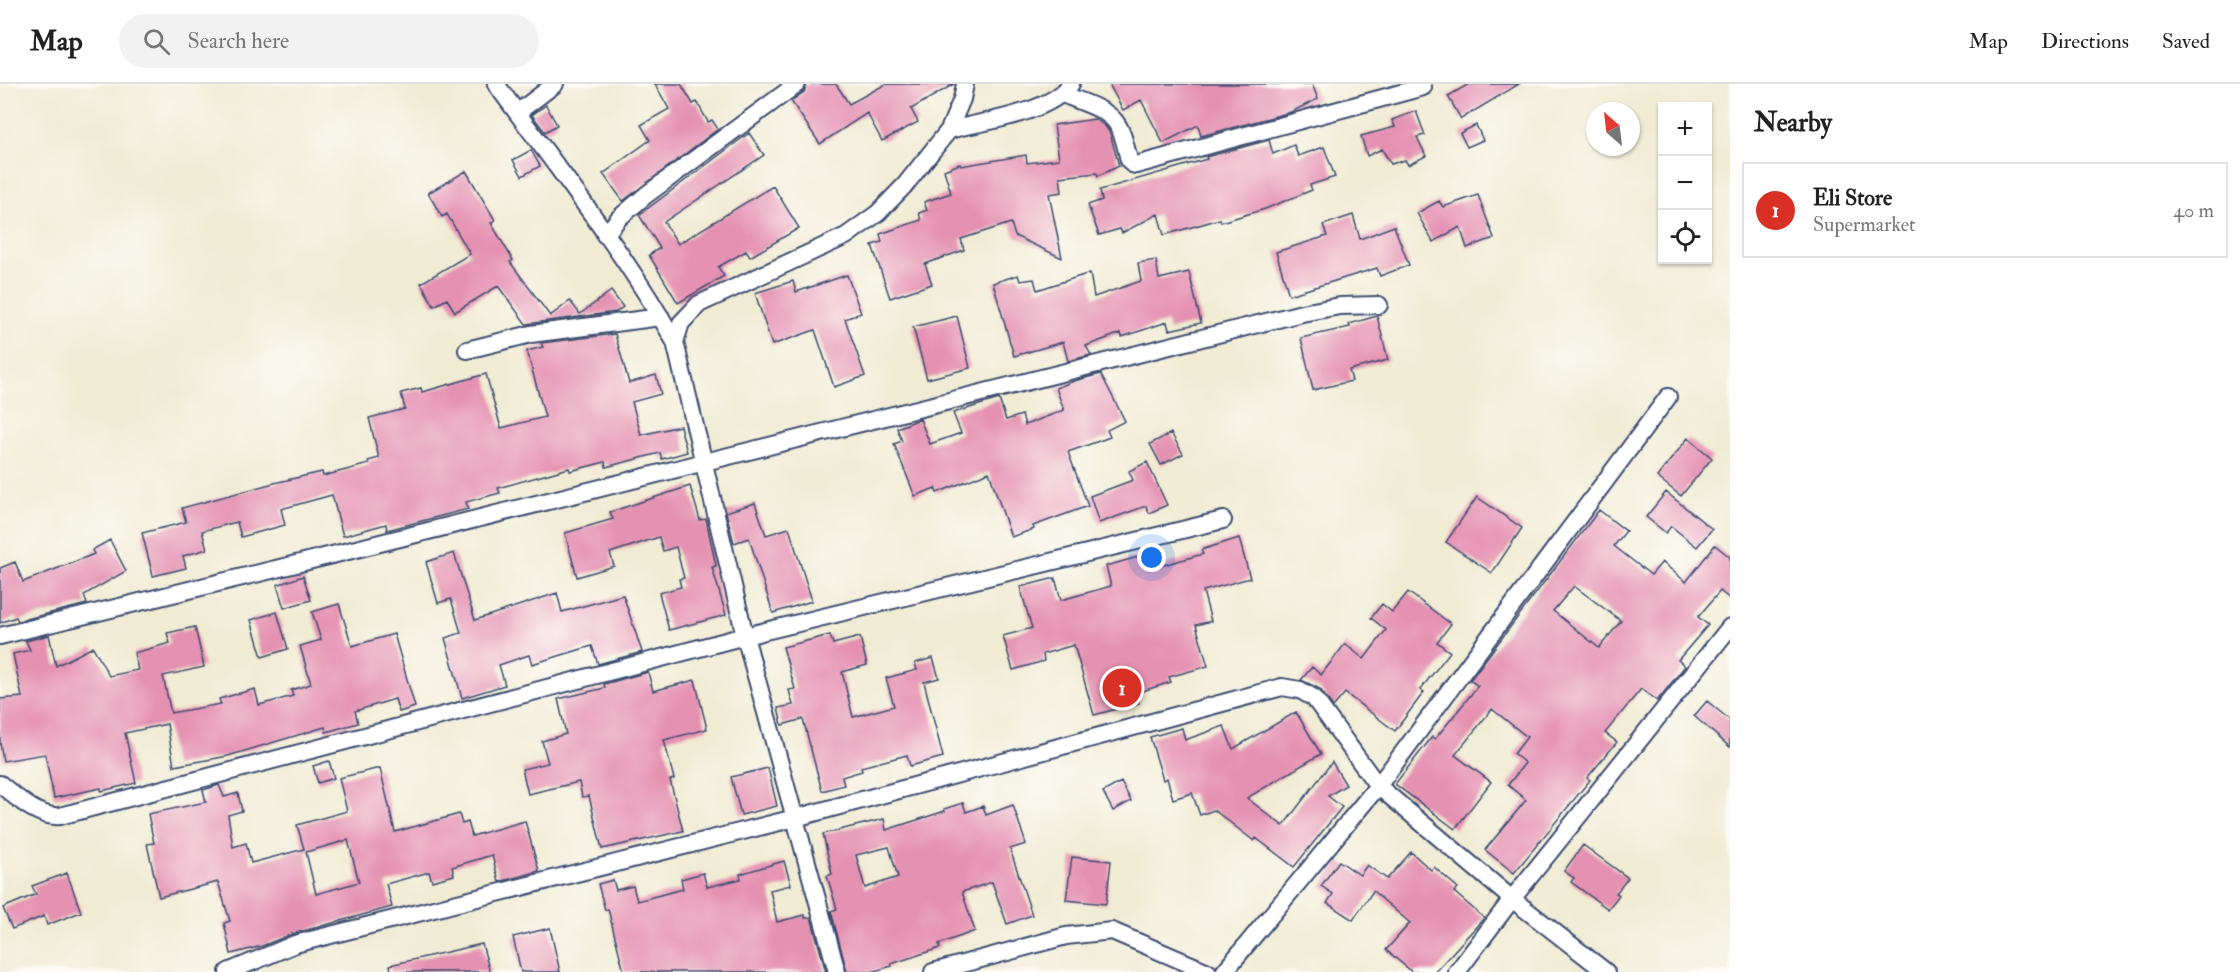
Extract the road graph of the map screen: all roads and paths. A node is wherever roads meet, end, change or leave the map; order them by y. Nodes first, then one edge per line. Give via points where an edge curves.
1 (496, 84) edge
2 (555, 84) edge
3 (797, 84) edge
4 (965, 84) edge
5 (1423, 87) dead end
6 (1067, 89) edge
7 (518, 113) junction
8 (949, 130) junction
9 (605, 235) junction
10 (1379, 305) dead end
11 (661, 317) junction
12 (675, 342) junction
13 (467, 350) dead end
14 (1668, 397) dead end
15 (702, 462) junction
16 (1223, 520) dead end
17 (1730, 627) edge
18 (0, 636) edge
19 (746, 636) junction
20 (0, 784) edge
21 (1378, 786) junction
22 (795, 818) junction
23 (1512, 899) junction
24 (228, 972) edge
25 (837, 972) edge
26 (933, 972) edge
27 (1208, 972) edge
28 (1224, 972) edge
29 (1457, 972) edge
30 (1606, 972) edge

1 - 7 street
2 - 7 street
3 - 9 street via 646,195
4 - 8 street
5 - 6 street via 1136,165 1129,160 1117,123
6 - 8 street via 1028,111
7 - 9 street
8 - 12 street via 878,213 846,236 699,304 681,323
9 - 11 street
10 - 15 street via 1340,306 1302,313
11 - 12 street
11 - 13 street via 531,334
12 - 15 street
14 - 21 street
15 - 18 street
15 - 19 street
16 - 19 street
17 - 23 street
19 - 20 street via 60,816 51,817 34,809
19 - 22 street
21 - 22 street via 1314,698 1300,690 1282,687
21 - 23 street
21 - 28 street
22 - 24 street via 295,944
22 - 25 street
23 - 29 street
23 - 30 street
26 - 27 street via 1066,936 1112,931

